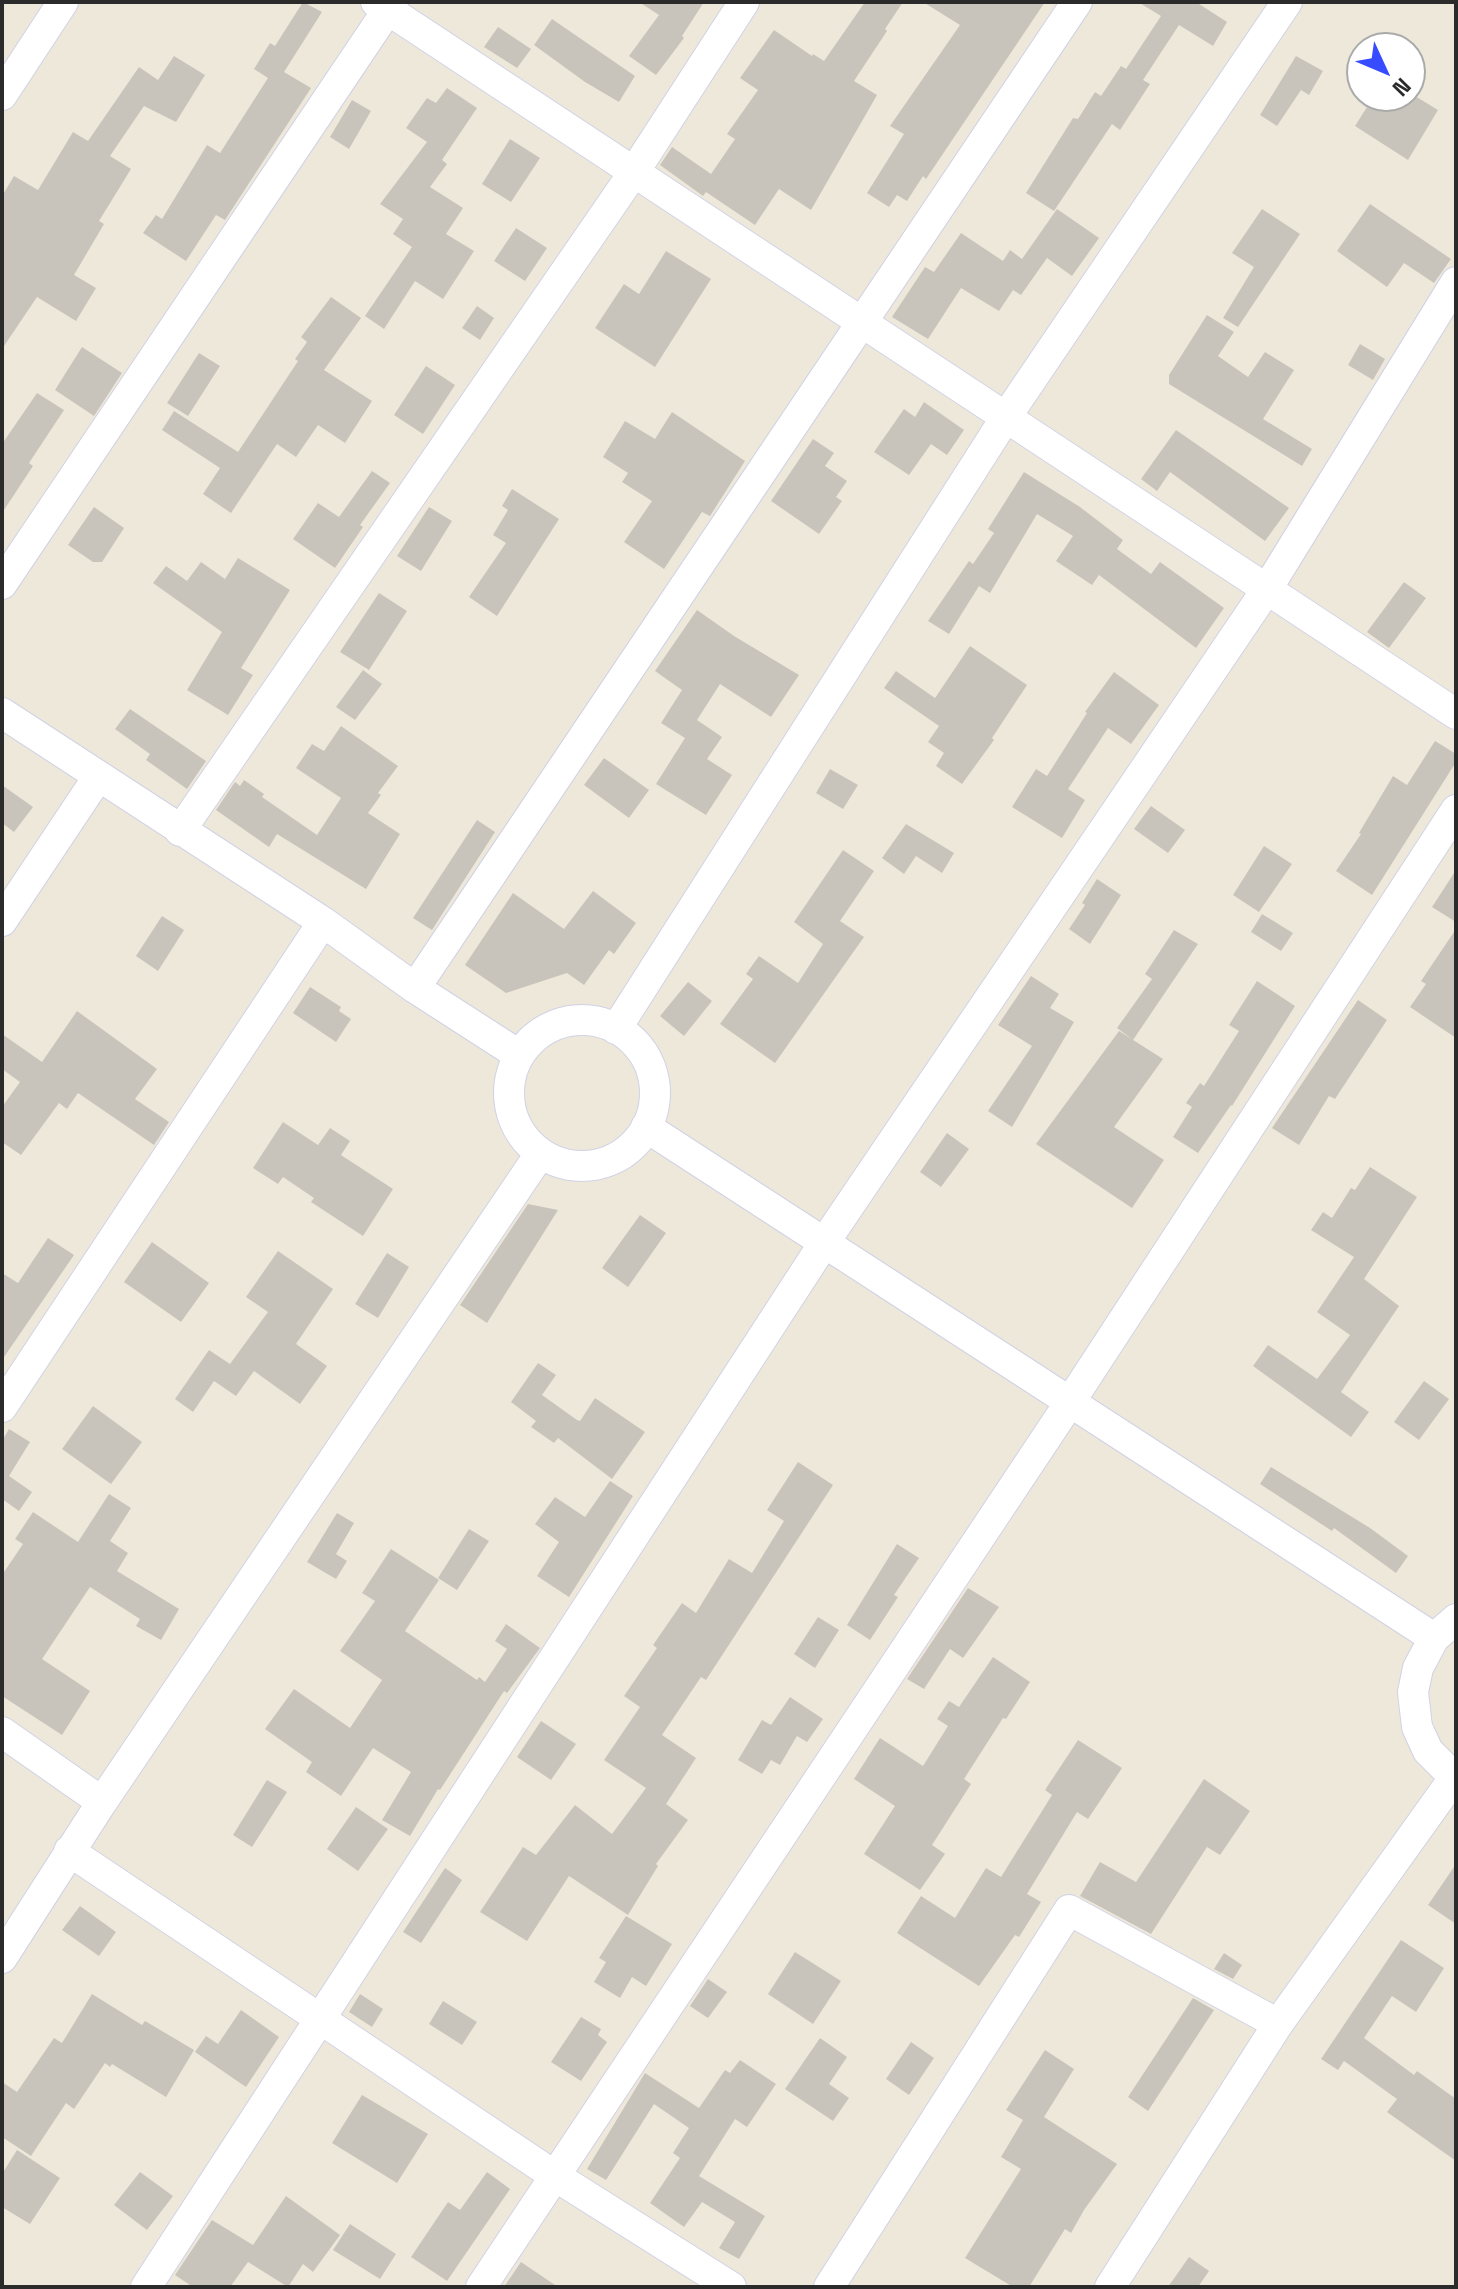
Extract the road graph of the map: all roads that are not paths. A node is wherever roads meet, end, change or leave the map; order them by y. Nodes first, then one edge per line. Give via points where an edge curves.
1 (63, 2) edge
2 (744, 2) edge
3 (1077, 2) edge
4 (1287, 2) edge
5 (385, 5) edge
6 (2, 95) edge
7 (634, 172) junction
8 (1456, 282) edge
9 (863, 323) junction
10 (1006, 417) junction
11 (2, 584) edge
12 (1267, 589) junction
13 (2, 713) edge
14 (1456, 714) edge
15 (98, 777) junction
16 (1456, 810) edge
17 (180, 831) junction
18 (2, 921) edge
19 (323, 922) junction
20 (415, 988) junction
21 (616, 1029) junction
22 (519, 1055) junction
23 (646, 1127) junction
24 (540, 1154) junction
25 (824, 1243) junction
26 (1070, 1402) junction
27 (2, 1407) edge
28 (1445, 1629) edge
29 (2, 1732) edge
30 (1455, 1779) edge
31 (102, 1802) junction
32 (69, 1851) junction
33 (2, 1958) edge
34 (320, 2021) junction
35 (1278, 2024) junction
36 (555, 2176) junction
37 (146, 2287) edge
38 (481, 2287) edge
39 (731, 2287) edge
40 (829, 2287) edge
41 (1110, 2287) edge

1 - 6 street
2 - 7 street
3 - 9 street
4 - 10 street
5 - 7 street
5 - 11 street
7 - 9 street
7 - 17 street
8 - 12 street
9 - 10 street
9 - 20 street
10 - 12 street
10 - 21 street
12 - 14 street
12 - 25 street
13 - 15 street
15 - 17 street
15 - 18 street
16 - 26 street
17 - 19 street
19 - 20 street
19 - 27 street
20 - 22 street
21 - 22 street via 599,1022 563,1023 538,1035
21 - 23 street via 641,1050 654,1080
22 - 24 street via 512,1072 510,1108 521,1134
23 - 24 street via 623,1153 590,1166 556,1162
23 - 25 street
24 - 31 street
25 - 26 street
25 - 34 street
26 - 28 street
26 - 36 street
28 - 30 street via 1418,1668 1413,1711 1428,1751
29 - 31 street
30 - 35 street
31 - 32 street
32 - 33 street
32 - 34 street
34 - 36 street
34 - 37 street
35 - 40 street via 1069,1910
35 - 41 street
36 - 38 street
36 - 39 street

